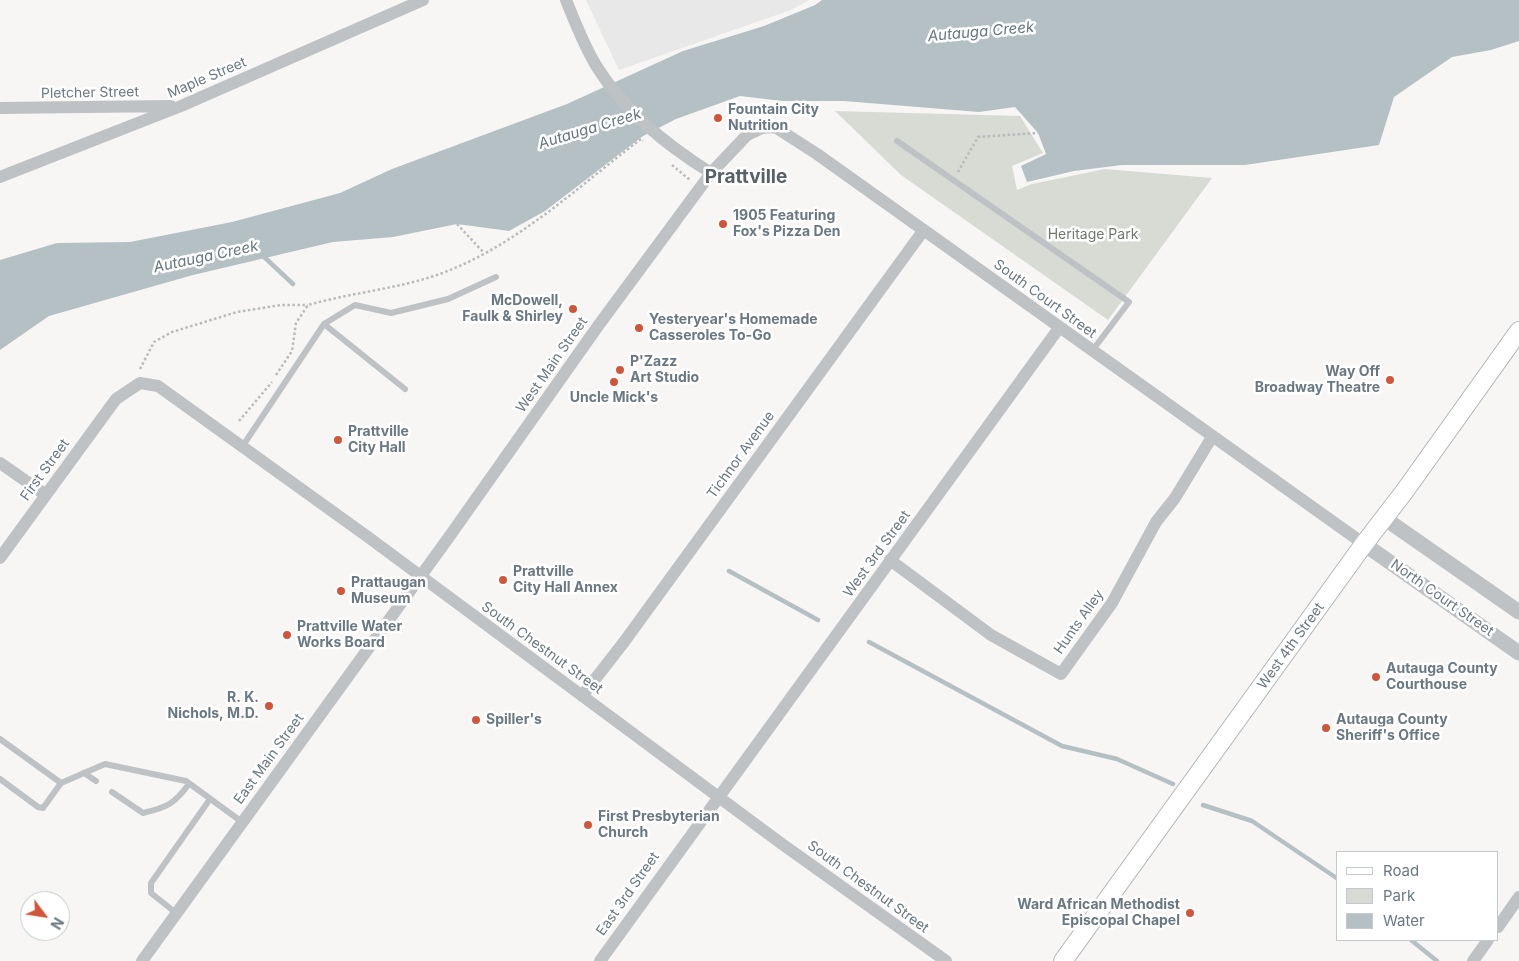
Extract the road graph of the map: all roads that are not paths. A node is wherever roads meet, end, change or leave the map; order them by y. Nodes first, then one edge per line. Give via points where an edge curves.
1 (423, 0) edge
2 (566, 0) edge
3 (181, 106) junction
4 (0, 108) edge
5 (897, 141) dead end
6 (711, 173) junction
7 (0, 177) edge
8 (923, 231) junction
9 (496, 277) dead end
10 (324, 324) junction
11 (1059, 328) junction
12 (1519, 330) edge
13 (1092, 352) junction
14 (405, 389) dead end
15 (116, 399) joint
16 (1212, 437) junction
17 (242, 446) junction
18 (0, 463) edge
19 (46, 496) junction
20 (1384, 518) junction
21 (1364, 544) junction
22 (0, 558) edge
23 (890, 560) junction
24 (420, 575) junction
25 (1519, 612) edge
26 (1519, 653) edge
27 (582, 696) junction
28 (0, 739) edge
29 (84, 773) junction
30 (0, 779) edge
31 (96, 781) dead end
32 (61, 784) junction
33 (190, 784) junction
34 (112, 792) dead end
35 (717, 796) junction
36 (210, 799) junction
37 (242, 822) junction
38 (1519, 897) edge
39 (176, 914) junction
40 (1499, 926) edge
41 (1487, 941) edge
42 (142, 961) edge
43 (600, 961) edge
44 (946, 961) edge
45 (1063, 961) edge
46 (1473, 961) edge

1 - 3 street, Maple Street
2 - 6 street via 605,79 666,144
3 - 4 street, Pletcher Street
3 - 7 street, Maple Street
5 - 13 lane via 1129,302
6 - 8 street, South Court Street via 748,135 762,128 775,127
6 - 24 street, West Main Street
8 - 11 street, South Court Street
8 - 27 street, Tichnor Avenue
9 - 10 lane via 448,299 391,313 355,305
10 - 14 lane
10 - 17 lane
11 - 13 street, South Court Street
11 - 23 street, West 3rd Street
12 - 20 main road, West 4th Street
13 - 16 street, South Court Street
15 - 17 street, South Chestnut Street via 140,383 158,386
15 - 19 street, First Street
16 - 21 street, South Court Street
16 - 23 street, Hunts Alley via 1183,486 1156,522 1112,603 1061,674 991,634
17 - 24 street, South Chestnut Street
18 - 19 street
19 - 22 street, First Street
20 - 21 main road, West 4th Street
20 - 25 street
21 - 26 street, North Court Street
21 - 45 main road, West 4th Street
23 - 35 street, West 3rd Street
24 - 27 street, South Chestnut Street
24 - 37 street, East Main Street
27 - 35 street, South Chestnut Street
28 - 32 lane
29 - 31 lane
29 - 32 lane
29 - 33 lane via 105,764
30 - 32 lane via 43,808
33 - 34 lane via 177,800 161,809 143,813
33 - 36 lane
35 - 43 street, East 3rd Street
35 - 44 street, South Chestnut Street
36 - 37 lane
36 - 39 lane via 151,884 151,893
37 - 39 street, East Main Street
38 - 40 street
39 - 42 street, East Main Street
41 - 46 street

